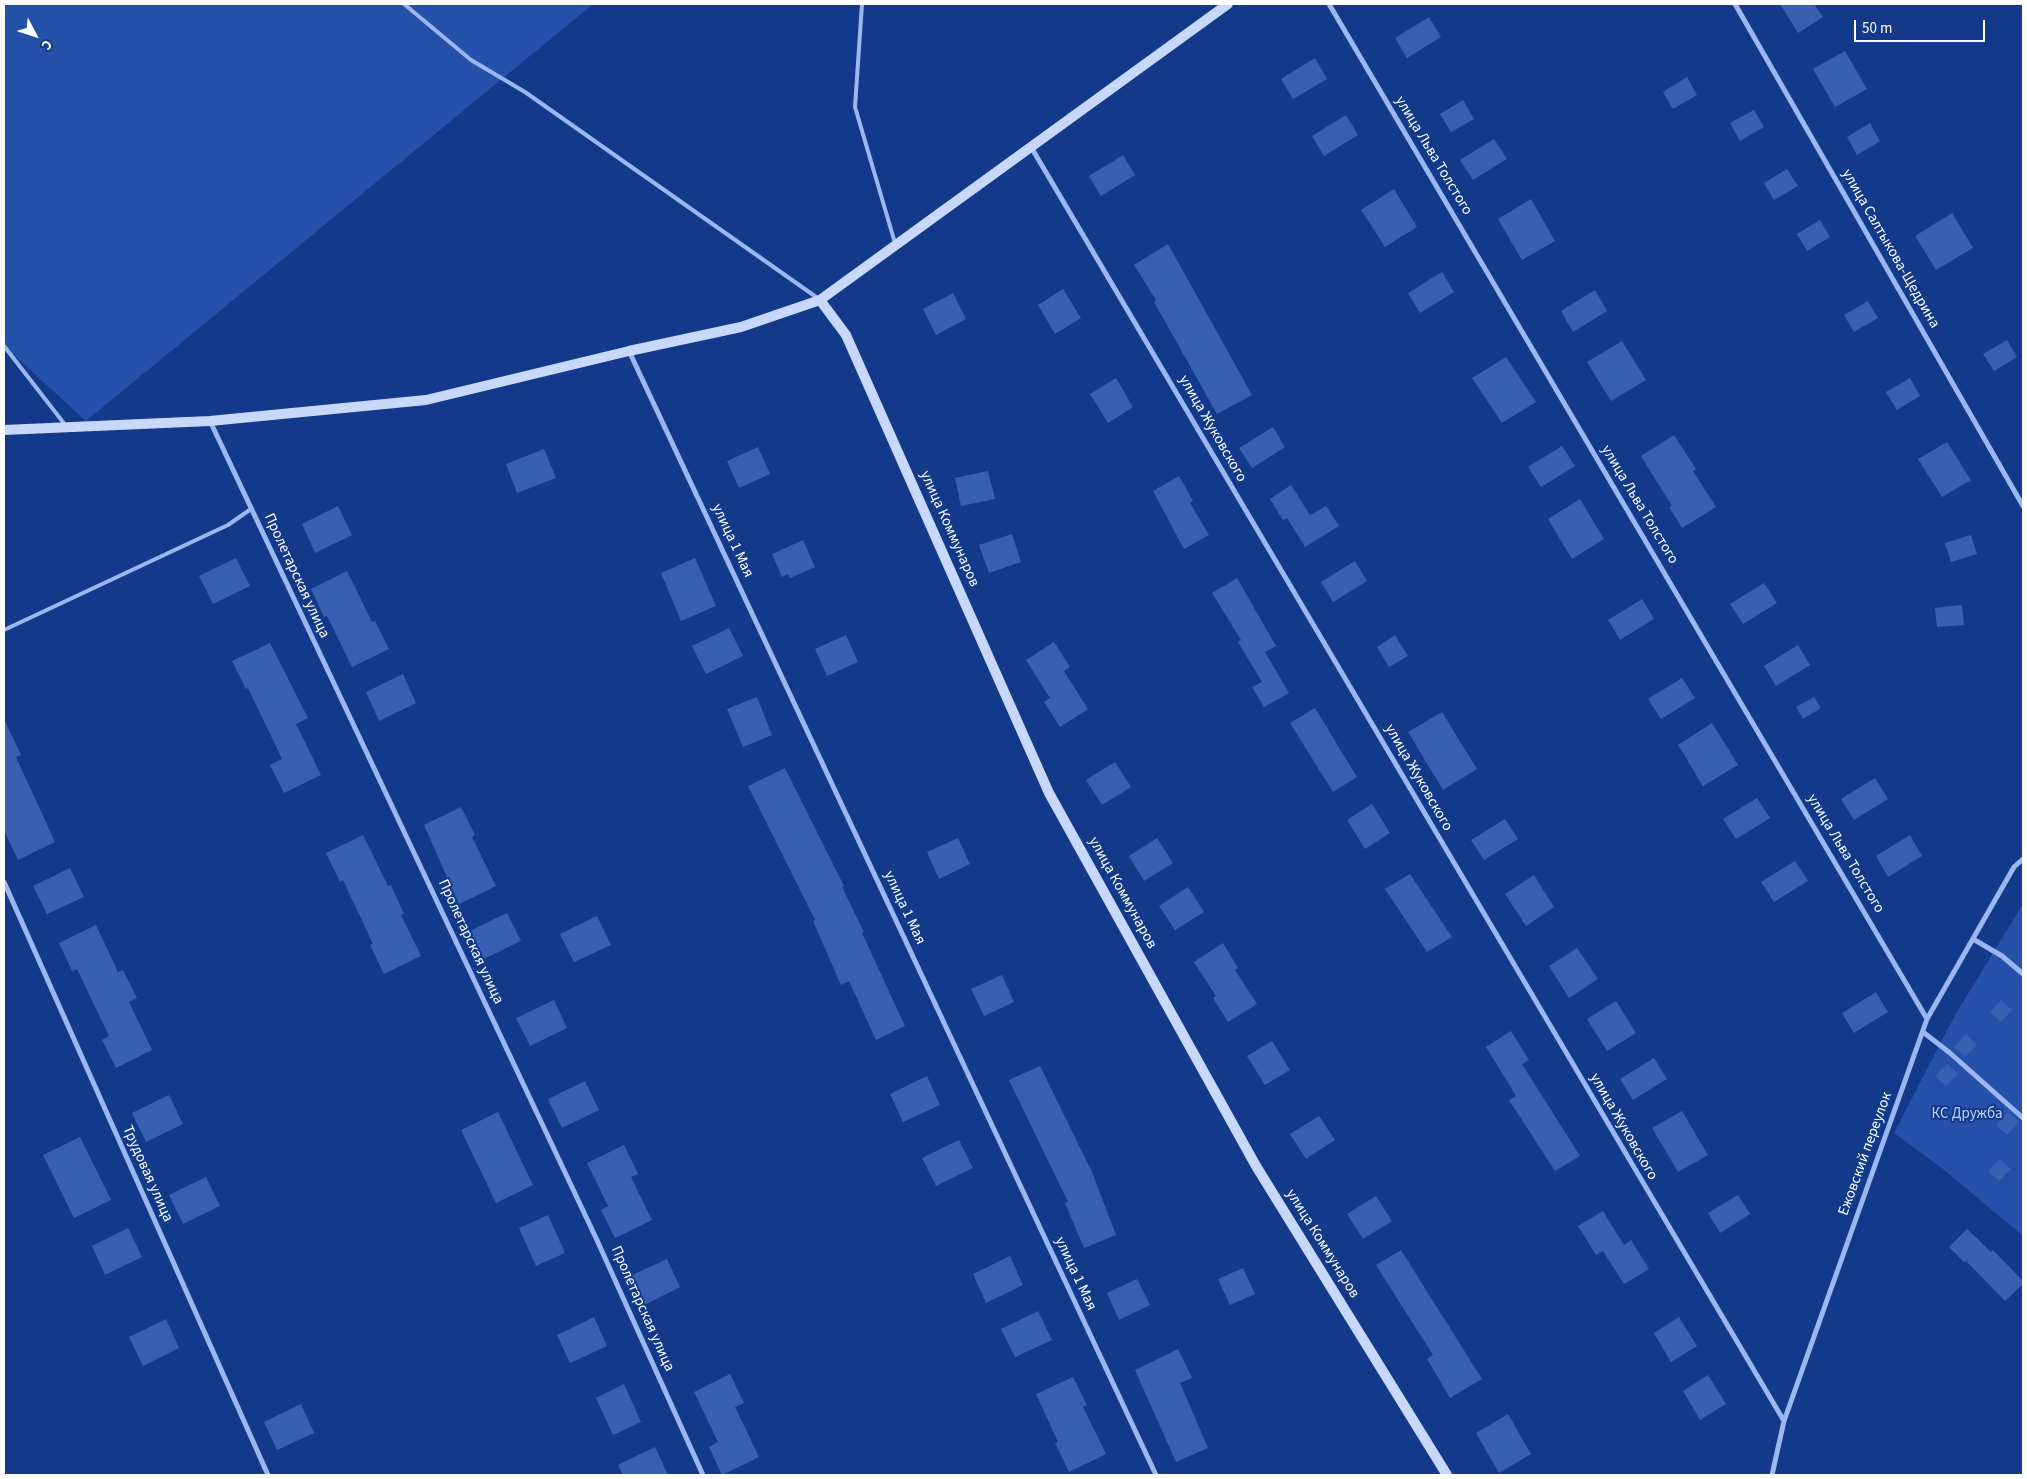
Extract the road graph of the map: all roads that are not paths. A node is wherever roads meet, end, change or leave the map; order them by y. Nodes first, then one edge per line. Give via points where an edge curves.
1 (404, 4) edge
2 (862, 4) edge
3 (1228, 4) edge
4 (1329, 4) edge
5 (1735, 4) edge
6 (1032, 147) junction
7 (896, 246) junction
8 (820, 300) junction
9 (4, 346) edge
10 (629, 351) junction
11 (210, 421) junction
12 (67, 428) junction
13 (4, 430) edge
14 (2023, 506) edge
15 (251, 509) junction
16 (4, 630) edge
17 (2023, 859) edge
18 (4, 882) edge
19 (1973, 939) junction
20 (2023, 974) edge
21 (1927, 1019) junction
22 (1922, 1032) junction
23 (2023, 1118) edge
24 (1784, 1421) junction
25 (268, 1475) edge
26 (703, 1475) edge
27 (1156, 1475) edge
28 (1447, 1475) edge
29 (1772, 1475) edge

1 - 8 lane via 471,60 525,92
2 - 7 lane via 855,107
3 - 6 main road
4 - 21 street, улица Льва Толстого
5 - 14 street, улица Салтыкова-Щедрина
6 - 7 main road
6 - 24 street, улица Жуковского
7 - 8 main road
8 - 10 main road via 741,327
8 - 28 main road, улица Коммунаров via 846,336 1049,793 1256,1166
9 - 12 lane
10 - 11 main road via 426,400
10 - 27 street, улица 1 Мая
11 - 12 main road
11 - 15 street, Пролетарская улица
12 - 13 main road
15 - 16 lane via 228,524
15 - 26 street, Пролетарская улица via 596,1238
17 - 19 street, Ежовский переулок via 2014,867
18 - 25 street, Трудовая улица
19 - 20 street via 2002,956
19 - 21 street, Ежовский переулок
21 - 22 street, Ежовский переулок
22 - 23 street
22 - 24 street, Ежовский переулок
24 - 29 street, Ежовский переулок

